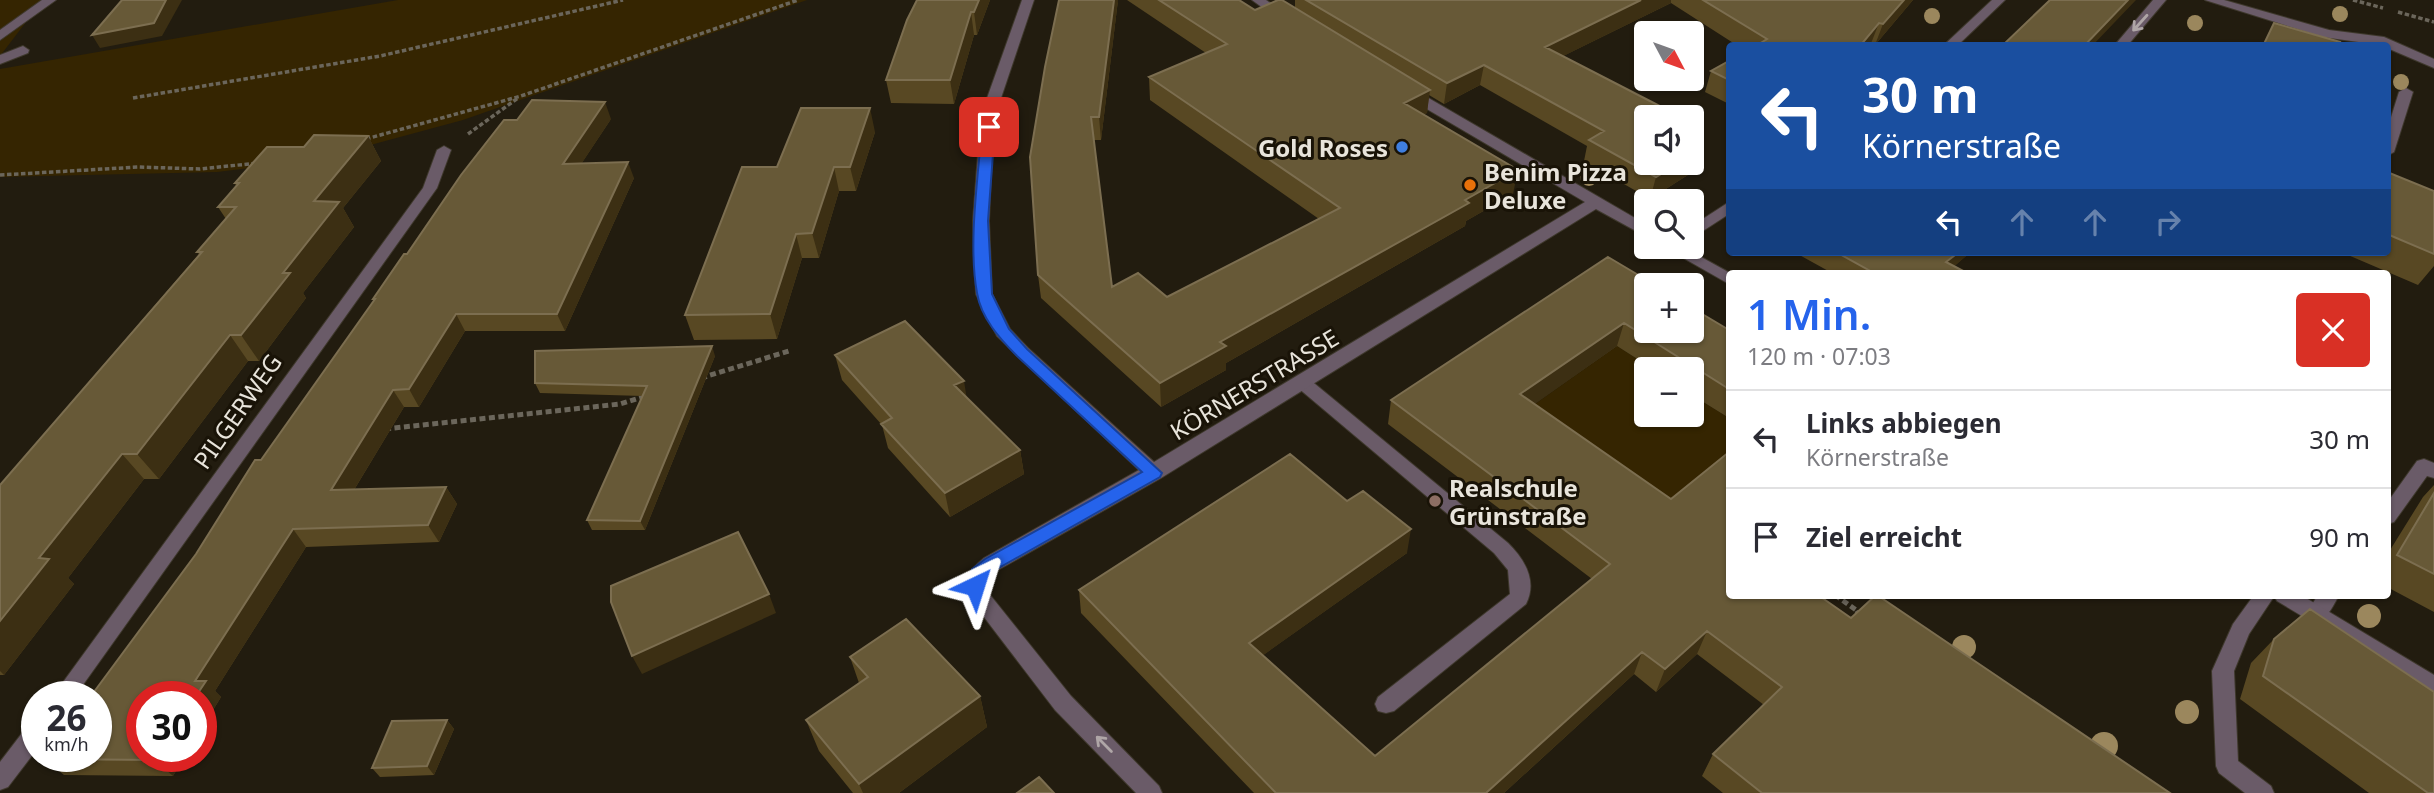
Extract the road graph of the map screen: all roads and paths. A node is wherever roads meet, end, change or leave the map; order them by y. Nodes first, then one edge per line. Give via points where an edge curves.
1 (50, 0) edge
2 (623, 0) edge
3 (798, 0) edge
4 (1028, 0) edge
5 (1258, 0) edge
6 (1999, 0) edge
7 (2160, 0) edge
8 (2211, 0) edge
9 (2406, 5) dead end
10 (2404, 13) dead end
11 (1296, 25) edge
12 (2328, 34) junction
13 (0, 36) edge
14 (1953, 42) edge
15 (2123, 42) edge
16 (2343, 42) edge
17 (2380, 42) edge
18 (2391, 47) edge
19 (23, 50) dead end
20 (2391, 59) edge
21 (0, 60) edge
22 (2434, 64) edge
23 (1399, 87) edge
24 (2406, 92) dead end
25 (521, 96) junction
26 (133, 98) dead end
27 (2391, 139) edge
28 (362, 141) edge
29 (444, 150) joint
30 (270, 161) edge
31 (0, 175) edge
32 (1597, 202) junction
33 (1726, 209) edge
34 (1634, 224) edge
35 (1704, 225) edge
36 (1693, 259) edge
37 (1726, 277) edge
38 (789, 351) dead end
39 (698, 379) edge
40 (1303, 383) junction
41 (659, 392) edge
42 (379, 430) edge
43 (2434, 471) edge
44 (1154, 473) junction
45 (2391, 511) edge
46 (1841, 599) edge
47 (2262, 599) edge
48 (2291, 599) edge
49 (2326, 599) edge
50 (2316, 614) junction
51 (1852, 619) edge
52 (74, 681) edge
53 (2434, 686) edge
54 (1386, 704) dead end
55 (21, 752) edge
56 (0, 780) edge
57 (1151, 793) edge
58 (2263, 793) edge

1 - 13 street
2 - 26 path via 441,45
3 - 25 path
4 - 44 street via 993,101 985,154 981,221 984,294 1003,332
5 - 11 street
6 - 14 street
7 -> 15 street
8 - 12 street
9 - 10 path
12 - 16 street
12 - 17 street
18 - 22 street
19 - 21 street
20 - 22 street
23 - 32 street
24 - 27 street
25 - 28 path
25 - 29 path
29 - 52 street, PILGERWEG via 430,188
30 - 31 path via 200,169 139,167
32 - 34 street
32 - 40 street, KÖRNERSTRASSE
33 - 35 street
36 - 37 street
38 - 39 path
40 - 44 street, KÖRNERSTRASSE
40 - 54 street via 1519,566 1519,598
41 - 42 path via 621,404
43 - 45 street via 2424,466
57 -> 44 street, KÖRNERSTRASSE via 1063,703 975,586 978,574 991,564
46 - 51 path via 1859,612
47 - 58 street via 2240,630 2223,671 2227,766
48 - 50 street
49 - 50 street
50 - 53 street
55 - 56 street

